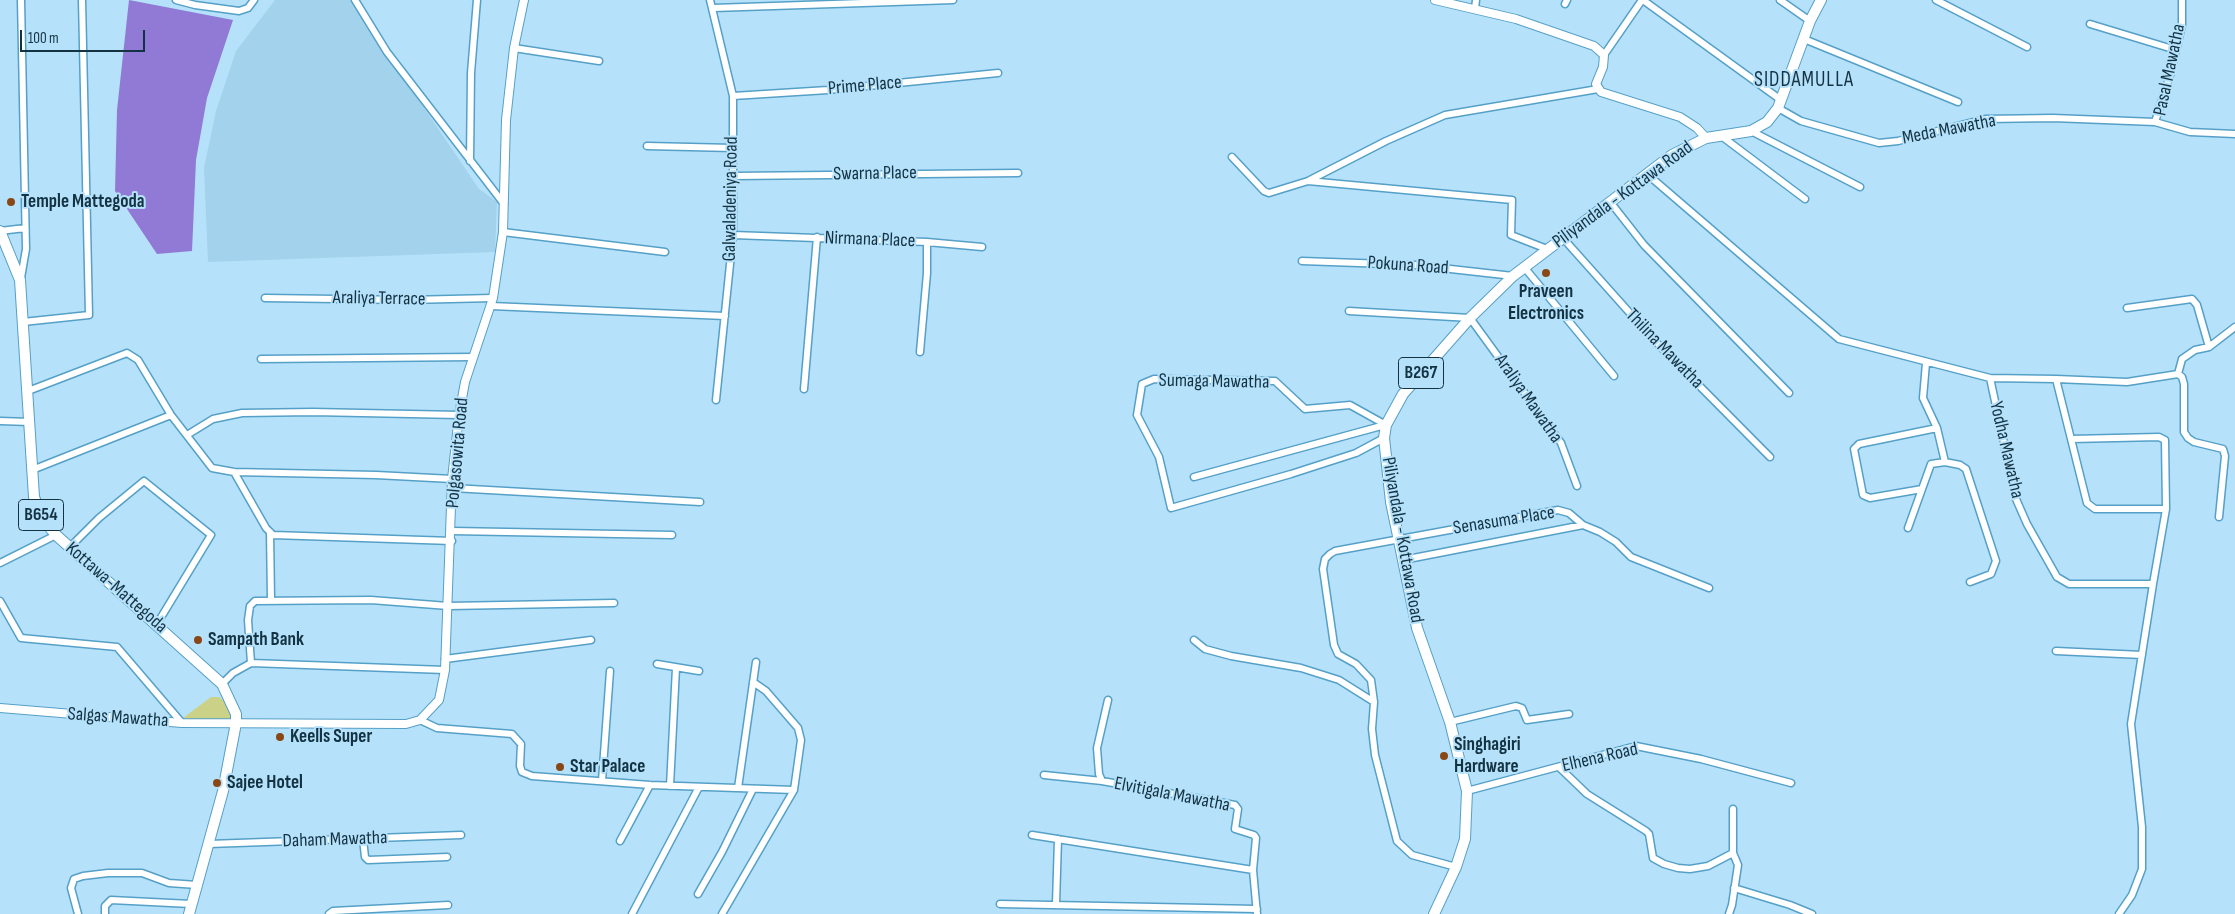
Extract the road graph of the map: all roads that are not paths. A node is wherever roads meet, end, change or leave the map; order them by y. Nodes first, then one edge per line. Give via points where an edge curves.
1 (21, 0) edge
2 (82, 0) edge
3 (176, 0) edge
4 (254, 0) edge
5 (355, 0) edge
6 (477, 0) edge
7 (524, 0) edge
8 (710, 0) edge
9 (953, 0) edge
10 (1435, 0) edge
11 (1476, 0) edge
12 (1643, 0) edge
13 (1780, 0) edge
14 (1821, 0) edge
15 (1936, 0) edge
16 (2182, 0) edge
17 (712, 8) junction
18 (1475, 9) junction
19 (1810, 21) junction
20 (2090, 24) dead end
21 (1804, 39) junction
22 (2027, 47) dead end
23 (514, 48) junction
24 (2176, 50) junction
25 (1604, 55) junction
26 (599, 61) dead end
27 (998, 73) dead end
28 (1598, 89) junction
29 (733, 96) junction
30 (1958, 102) dead end
31 (1780, 104) junction
32 (2155, 122) junction
33 (1751, 131) junction
34 (2235, 134) edge
35 (1720, 135) junction
36 (1706, 138) junction
37 (646, 146) dead end
38 (733, 148) junction
39 (1232, 157) dead end
40 (470, 162) junction
41 (1018, 173) dead end
42 (1647, 174) junction
43 (733, 176) junction
44 (1308, 181) junction
45 (1860, 188) dead end
46 (1805, 198) dead end
47 (1611, 203) junction
48 (504, 204) junction
49 (25, 228) junction
50 (0, 231) edge
51 (503, 232) junction
52 (733, 235) junction
53 (817, 237) junction
54 (1562, 237) junction
55 (927, 242) junction
56 (982, 247) dead end
57 (1547, 249) junction
58 (665, 252) dead end
59 (1302, 261) dead end
60 (1524, 267) junction
61 (1513, 276) junction
62 (20, 280) junction
63 (265, 298) dead end
64 (492, 302) junction
65 (2127, 308) dead end
66 (1349, 311) dead end
67 (724, 316) junction
68 (1470, 318) junction
69 (23, 322) junction
70 (2235, 327) edge
71 (2209, 347) junction
72 (920, 352) dead end
73 (473, 357) junction
74 (261, 359) dead end
75 (1926, 363) junction
76 (2178, 374) junction
77 (1614, 376) dead end
78 (1990, 378) junction
79 (2056, 379) junction
80 (804, 389) dead end
81 (28, 391) junction
82 (1789, 393) dead end
83 (716, 400) dead end
84 (171, 415) junction
85 (458, 415) junction
86 (0, 421) edge
87 (30, 422) junction
88 (1386, 425) junction
89 (1937, 428) junction
90 (187, 435) junction
91 (1384, 438) junction
92 (2071, 440) junction
93 (1770, 457) dead end
94 (1945, 462) junction
95 (32, 470) junction
96 (234, 472) junction
97 (1194, 477) dead end
98 (452, 479) junction
99 (1577, 486) dead end
100 (453, 488) junction
101 (1922, 488) junction
102 (700, 502) dead end
103 (2166, 509) junction
104 (2219, 517) dead end
105 (1583, 525) junction
106 (1908, 528) dead end
107 (452, 531) junction
108 (270, 532) junction
109 (672, 535) dead end
110 (56, 536) junction
111 (1398, 540) junction
112 (452, 541) junction
113 (70, 547) junction
114 (1403, 560) junction
115 (0, 563) edge
116 (1970, 582) dead end
117 (2153, 584) junction
118 (1709, 588) dead end
119 (271, 599) junction
120 (0, 601) edge
121 (614, 603) dead end
122 (448, 606) junction
123 (157, 624) junction
124 (591, 640) dead end
125 (1194, 640) dead end
126 (2056, 651) dead end
127 (2142, 655) junction
128 (445, 658) junction
129 (756, 662) dead end
130 (251, 663) junction
131 (657, 664) dead end
132 (676, 668) junction
133 (445, 670) junction
134 (610, 671) dead end
135 (699, 671) dead end
136 (753, 682) junction
137 (222, 684) junction
138 (1108, 700) dead end
139 (1374, 702) junction
140 (0, 708) edge
141 (1569, 714) dead end
142 (420, 720) junction
143 (1450, 722) junction
144 (182, 723) junction
145 (236, 723) junction
146 (1560, 768) junction
147 (1044, 775) dead end
148 (602, 781) junction
149 (1102, 781) junction
150 (1791, 783) dead end
151 (650, 785) junction
152 (670, 786) junction
153 (699, 787) junction
154 (738, 788) junction
155 (753, 788) junction
156 (794, 790) junction
157 (1467, 791) junction
158 (1733, 809) dead end
159 (461, 835) dead end
160 (1032, 835) dead end
161 (363, 839) junction
162 (1058, 839) junction
163 (620, 841) dead end
164 (209, 844) junction
165 (1732, 853) junction
166 (447, 857) dead end
167 (1456, 867) junction
168 (1254, 870) junction
169 (196, 885) junction
170 (1734, 888) junction
171 (698, 894) dead end
172 (1000, 904) dead end
173 (1056, 904) junction
174 (448, 905) dead end
175 (190, 909) edge
176 (1257, 911) edge
177 (78, 914) edge
178 (105, 914) edge
179 (329, 914) edge
180 (632, 914) edge
181 (722, 914) edge
182 (1434, 914) edge
183 (1729, 914) edge
184 (1812, 914) edge
185 (2119, 914) edge

1 - 49 street
2 - 69 street via 89,315
3 - 4 street via 239,11 248,8
5 - 40 street via 387,52
6 - 40 street via 471,73
7 - 23 street, Polgasowita Road
8 - 17 street, Galwaladeniya Road
9 - 17 street
10 - 18 street
11 - 18 street
12 - 25 street
12 - 31 street, Meda Mawatha
13 - 19 street
14 - 19 main road, Piliyandala - Kottawa Road / B267
15 - 22 street
16 - 24 street, Pasal Mawatha via 2182,25
17 - 29 street, Galwaladeniya Road
18 - 25 street via 1589,44
19 - 21 main road, Piliyandala - Kottawa Road / B267
20 - 24 street
21 - 30 street
21 - 31 main road, Piliyandala - Kottawa Road / B267
23 - 26 street
23 - 48 street, Polgasowita Road via 506,120
24 - 32 street, Pasal Mawatha
25 - 28 street via 1597,80
27 - 29 street, Prime Place
28 - 36 street via 1680,117
28 - 44 street via 1445,114
29 - 38 street, Galwaladeniya Road
31 - 32 street, Meda Mawatha via 1802,121 1879,143 1985,119
31 - 33 main road, Piliyandala - Kottawa Road / B267 via 1767,122
32 - 34 street, Pasal Mawatha via 2190,132
33 - 35 main road, Piliyandala - Kottawa Road / B267
33 - 45 street
35 - 36 main road, Piliyandala - Kottawa Road / B267
35 - 46 street
36 - 42 main road, Piliyandala - Kottawa Road / B267
37 - 38 street
38 - 43 street, Galwaladeniya Road
39 - 44 street via 1269,193
40 - 48 street
41 - 43 street, Swarna Place
42 - 47 main road, Piliyandala - Kottawa Road / B267
42 - 75 street, Yodha Mawatha via 1839,340
43 - 52 street, Galwaladeniya Road
44 - 57 street via 1512,200 1511,236
47 - 54 main road, Piliyandala - Kottawa Road / B267
47 - 82 street via 1644,245
48 - 51 street, Polgasowita Road
49 - 50 street
49 - 62 street via 26,249
50 - 62 main road, Kottawa-Mattegoda / B654
51 - 58 street
51 - 64 street, Polgasowita Road
52 - 53 street, Nirmana Place
52 - 67 street, Galwaladeniya Road
53 - 55 street, Nirmana Place
53 - 80 street
54 - 57 main road, Piliyandala - Kottawa Road / B267
54 - 93 street, Thilina Mawatha via 1653,339
55 - 56 street
55 - 72 street, Nirmana Place via 928,274
57 - 60 main road, Piliyandala - Kottawa Road / B267
59 - 61 street, Pokuna Road via 1415,265
60 - 61 main road, Piliyandala - Kottawa Road / B267
60 - 77 street
61 - 68 main road, Piliyandala - Kottawa Road / B267
62 - 69 main road, Kottawa-Mattegoda / B654
63 - 64 street, Araliya Terrace
64 - 67 street, Araliya Terrace
64 - 73 street, Polgasowita Road
65 - 71 street via 2192,298
66 - 68 street
67 - 83 street, Galwaladeniya Road
68 - 88 main road, Piliyandala - Kottawa Road / B267 via 1403,394
68 - 99 street, Araliya Mawatha via 1561,443
69 - 81 main road, Kottawa-Mattegoda / B654
70 - 71 street
71 - 76 street via 2195,350 2182,359
73 - 74 street
73 - 85 street, Polgasowita Road
75 - 78 street, Yodha Mawatha
75 - 89 street via 1923,398
76 - 79 street via 2127,382
76 - 104 street via 2184,380 2184,432 2194,442 2223,449
78 - 79 street
78 - 117 street, Yodha Mawatha via 2016,500 2057,577 2069,584
79 - 92 street
81 - 84 street via 127,353 138,360
81 - 87 main road, Kottawa-Mattegoda / B654
84 - 90 street
84 - 95 street
85 - 90 street via 242,413 213,419
85 - 98 street, Polgasowita Road
86 - 87 street
87 - 95 main road, Kottawa-Mattegoda / B654
88 - 91 main road, Piliyandala - Kottawa Road / B267
88 - 91 street, Sumaga Mawatha via 1350,405 1305,409 1275,380 1154,379 1142,384 1136,415 1159,457 1171,508 1356,453
88 - 97 street
89 - 94 street
89 - 101 street via 1859,444 1854,449 1863,495 1870,498
90 - 96 street via 212,468
91 - 111 main road, Piliyandala - Kottawa Road / B267
92 - 103 street via 2087,503 2095,509
92 - 103 street via 2159,437 2165,440
94 - 101 street via 1931,464
94 - 116 street via 1966,469 1996,561 1991,574
95 - 110 main road, Kottawa-Mattegoda / B654 via 38,508
96 - 98 street
96 - 108 street
98 - 100 street, Polgasowita Road
100 - 102 street
100 - 107 street, Polgasowita Road
101 - 106 street
103 - 117 street
105 - 111 street, Senasuma Place via 1564,511 1550,510
105 - 114 street
105 - 118 street, Senasuma Place via 1616,542 1638,560
107 - 109 street
107 - 112 street, Polgasowita Road
108 - 112 street via 289,537
108 - 119 street
110 - 113 main road, Kottawa-Mattegoda / B654
110 - 115 street
111 - 114 main road, Piliyandala - Kottawa Road / B267
111 - 139 street, Senasuma Place via 1335,551 1325,559 1323,570 1335,649 1371,680
112 - 122 street, Polgasowita Road
113 - 123 main road, Kottawa-Mattegoda / B654
113 - 123 street via 144,481 211,535
114 - 143 main road, Piliyandala - Kottawa Road / B267 via 1418,628
117 - 127 street
119 - 122 street via 371,600
119 - 130 street via 255,601 250,606
120 - 144 street via 21,638 117,647
121 - 122 street
122 - 128 street, Polgasowita Road
123 - 137 main road, Kottawa-Mattegoda / B654
124 - 128 street
125 - 139 street via 1205,649 1301,668 1339,680
126 - 127 street
127 - 185 street via 2131,724 2142,827 2142,869 2132,896
128 - 133 street, Polgasowita Road
129 - 136 street
130 - 133 street
130 - 137 street
131 - 132 street
132 - 135 street
132 - 152 street
133 - 142 street, Polgasowita Road via 439,700
134 - 148 street
136 - 154 street
136 - 156 street via 766,691 798,728 801,740
137 - 145 main road, Kottawa-Mattegoda / B654 via 236,714
138 - 149 street via 1096,748
139 - 167 street, Senasuma Place via 1372,729 1375,755 1397,841 1412,855
140 - 144 street, Salgas Mawatha
141 - 143 street via 1527,720 1522,708 1516,706
142 - 145 street via 406,724
142 - 148 street via 437,728 512,734 521,744 522,772 532,776
143 - 157 main road, Piliyandala - Kottawa Road / B267
144 - 145 street, Salgas Mawatha
145 - 164 main road, B654
146 - 150 street, Elhena Road via 1636,746
146 - 157 street, Elhena Road
146 - 165 street via 1588,794 1646,831 1653,858 1658,861 1690,869 1713,864
147 - 149 street, Elvitigala Mawatha
148 - 151 street
149 - 168 street, Elvitigala Mawatha via 1235,805 1238,810 1235,829 1256,838
151 - 152 street
151 - 163 street
152 - 153 street
153 - 154 street
153 - 180 street
154 - 155 street
155 - 156 street
155 - 171 street
156 - 181 street
157 - 167 main road, Piliyandala - Kottawa Road / B267 via 1465,839
158 - 165 street
159 - 161 street, Daham Mawatha
160 - 162 street
161 - 164 street, Daham Mawatha
161 - 166 street via 368,860
162 - 168 street
162 - 173 street
164 - 169 main road, B654
165 - 170 street via 1738,865
167 - 182 main road, Piliyandala - Kottawa Road / B267
168 - 176 street, Elvitigala Mawatha
169 - 175 main road, B654
169 - 177 street via 164,882 142,873 83,876 74,879 71,888
170 - 183 street
170 - 184 street
172 - 173 street
173 - 176 street
174 - 179 street via 333,911
175 - 178 street via 111,900 105,906

